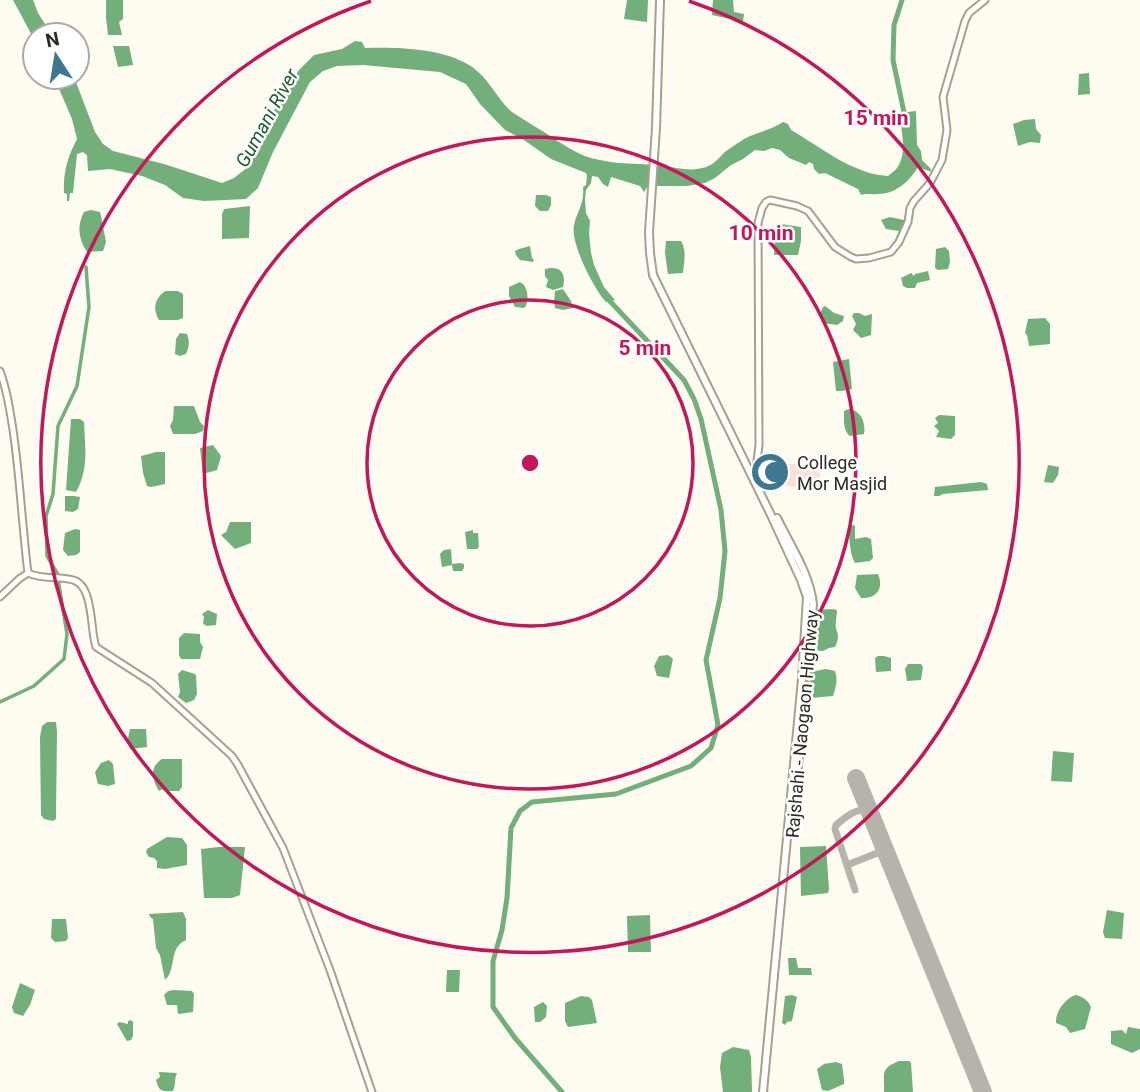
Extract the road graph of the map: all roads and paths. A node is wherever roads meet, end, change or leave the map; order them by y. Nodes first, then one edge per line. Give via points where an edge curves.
1 (660, 0) edge
2 (985, 0) edge
3 (0, 371) edge
4 (741, 451) junction
5 (755, 477) junction
6 (786, 542) junction
7 (28, 573) junction
8 (0, 597) edge
9 (372, 1092) edge
10 (765, 1092) edge

1 - 4 main road, Rajshahi - Naogaon Highway via 650,223 653,275
2 - 5 main road via 965,21 946,82 942,160 910,208 908,222 891,252 856,259 835,247 808,211 797,205 770,200 762,208 758,223 759,445
3 - 7 main road via 16,454
4 - 5 main road, Rajshahi - Naogaon Highway
4 - 6 main road, Rajshahi - Naogaon Highway
5 - 6 main road, Rajshahi - Naogaon Highway
6 - 10 main road, Rajshahi - Naogaon Highway via 808,605
7 - 8 main road
7 - 9 main road via 80,583 99,650 152,683 238,765 287,859

